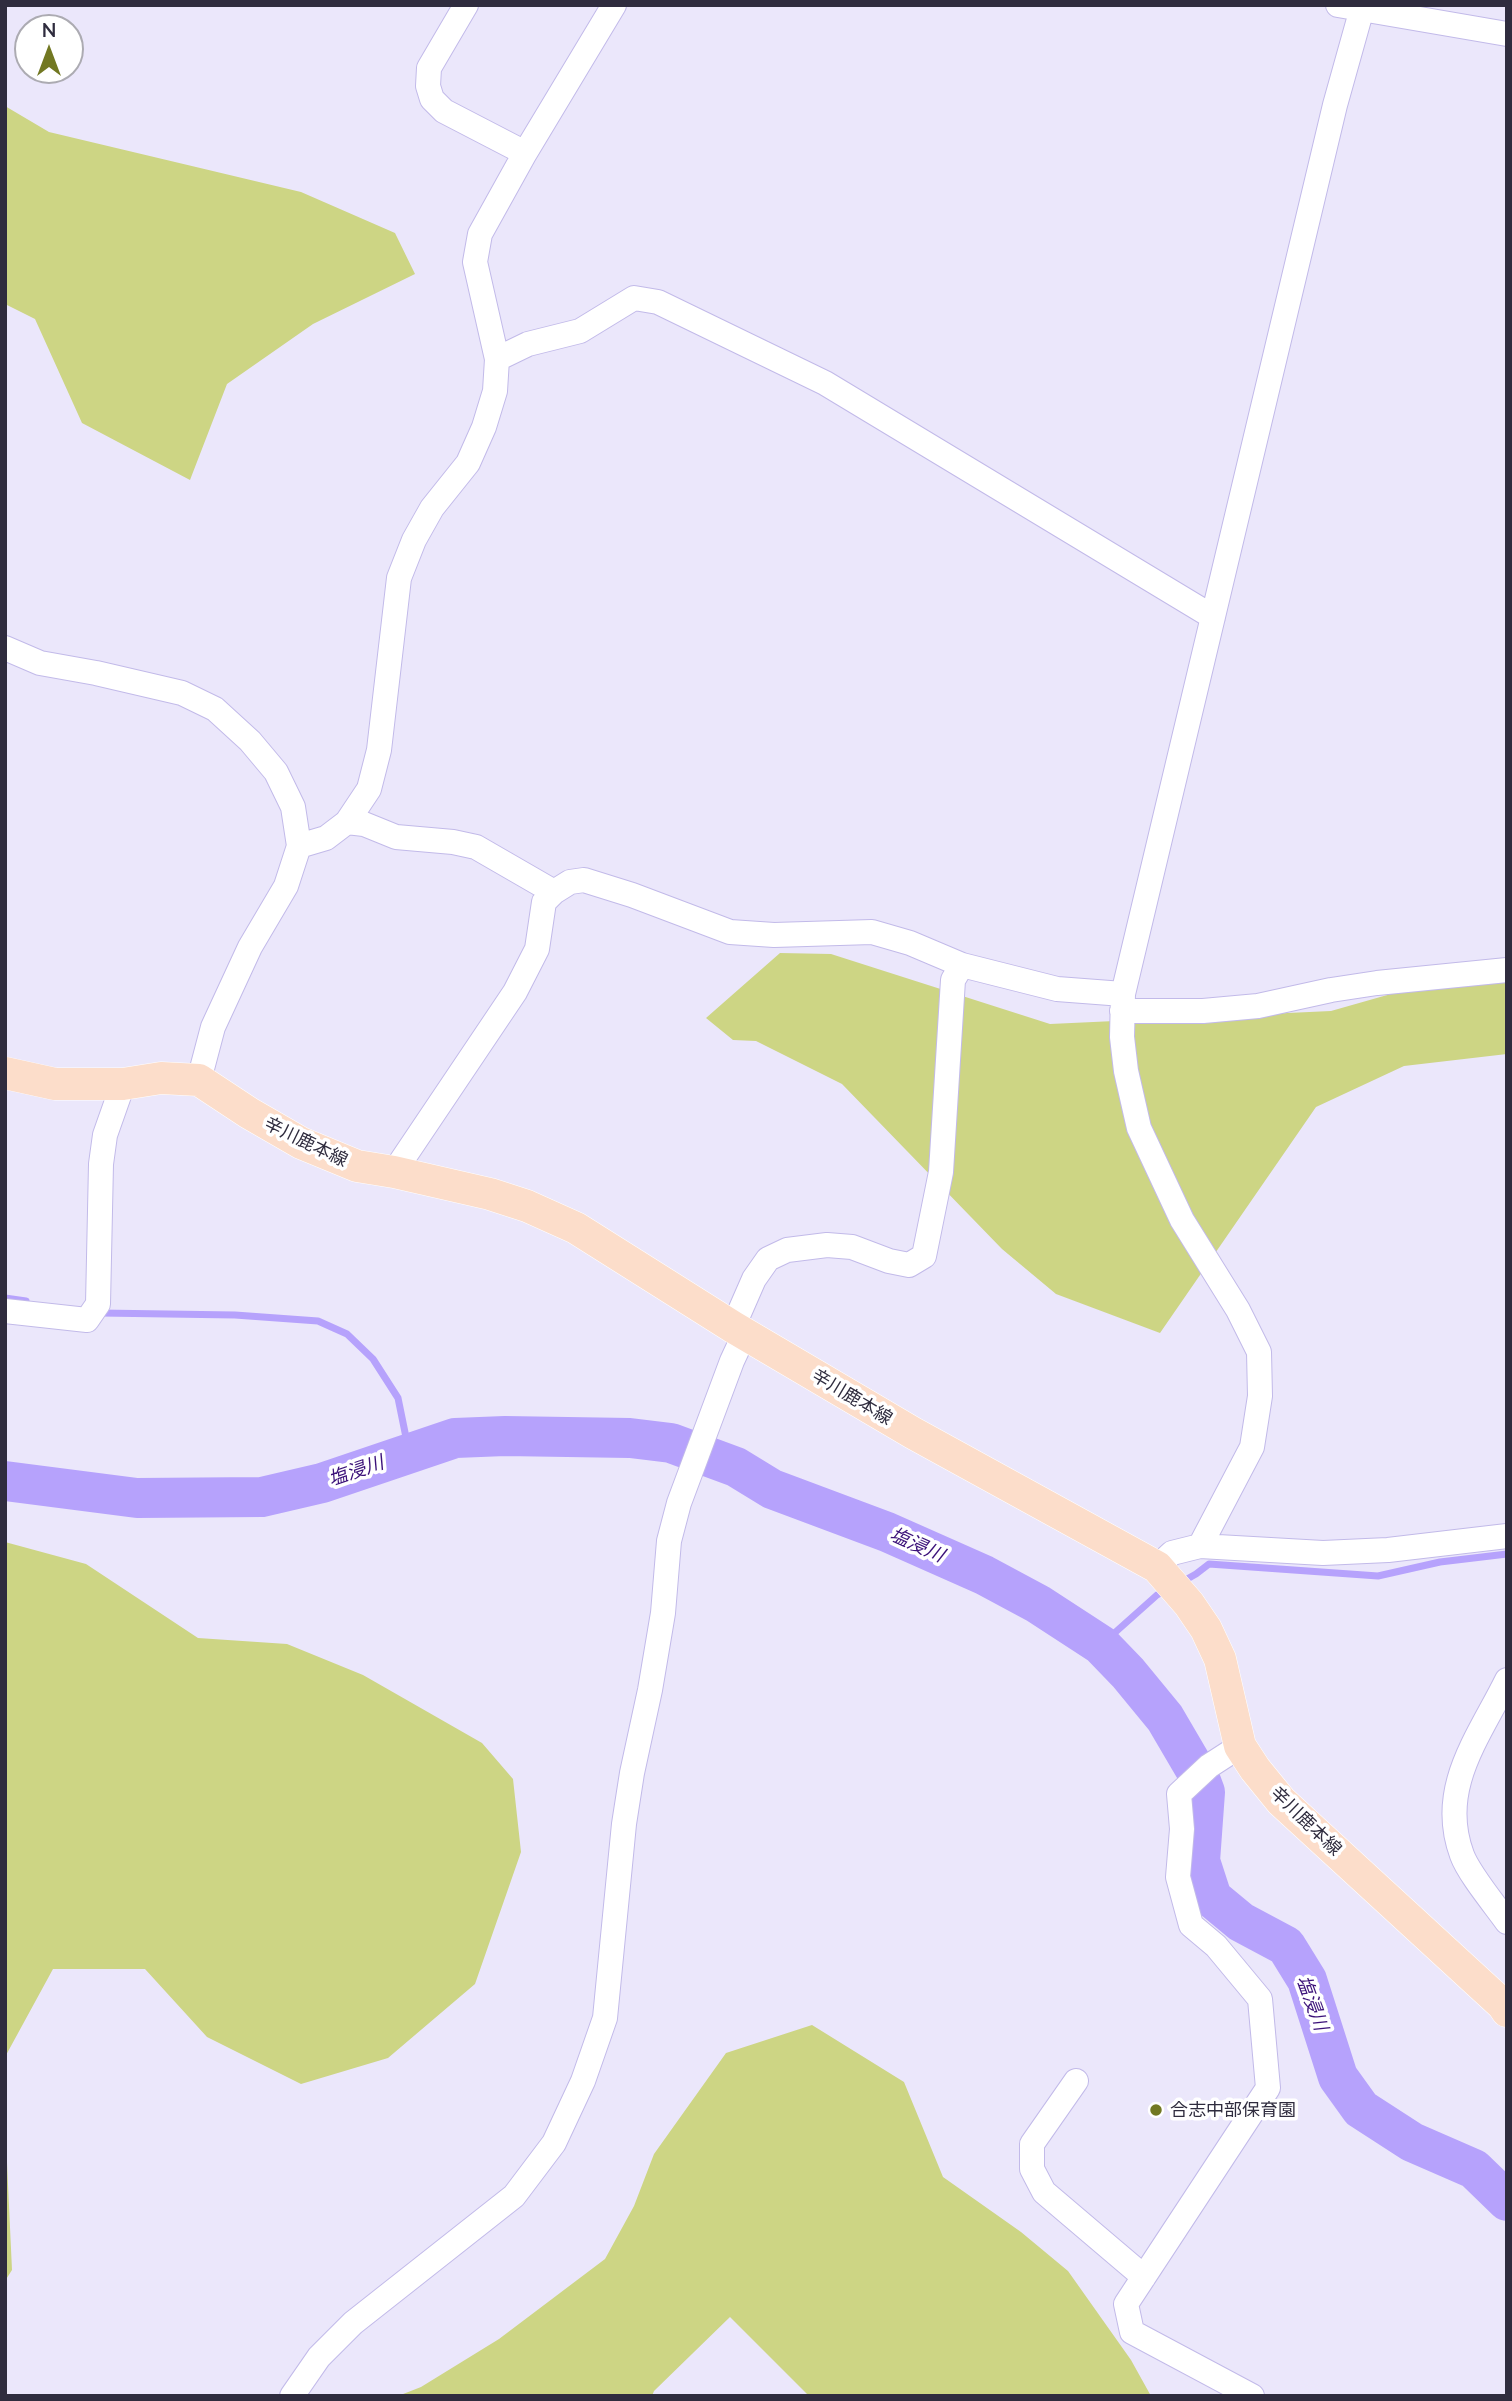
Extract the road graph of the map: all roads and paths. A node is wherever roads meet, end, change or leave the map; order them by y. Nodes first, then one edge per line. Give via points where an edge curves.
1 (466, 5) edge
2 (614, 5) edge
3 (1354, 7) edge
4 (1507, 34) edge
5 (525, 153) junction
6 (496, 359) junction
7 (1213, 617) junction
8 (5, 648) edge
9 (347, 822) junction
10 (299, 846) junction
11 (554, 892) junction
12 (962, 965) junction
13 (1507, 970) edge
14 (1122, 1002) junction
15 (5, 1073) edge
16 (199, 1080) junction
17 (123, 1084) junction
18 (394, 1172) junction
19 (5, 1311) edge
20 (739, 1330) junction
21 (1507, 1536) edge
22 (1200, 1546) junction
23 (1160, 1571) junction
24 (1507, 1680) edge
25 (1240, 1746) junction
26 (1507, 1922) edge
27 (1506, 2006) edge
28 (1076, 2081) dead end
29 (1144, 2277) junction
30 (292, 2396) edge
31 (1252, 2396) edge

1 - 5 street via 429,68 432,99 444,111
2 - 5 street
3 - 4 street
3 - 7 street via 1332,118
5 - 6 street via 480,233 475,262
6 - 7 street via 528,344 580,331 634,298 658,302 825,383
6 - 9 street via 495,391 484,428 468,463 432,508 399,578 379,750 369,789
7 - 14 street
8 - 10 street via 40,663 182,693 215,709 276,772 293,807
9 - 10 street via 326,838
9 - 11 street via 396,837 475,847
10 - 16 street via 286,886 250,947 213,1027
11 - 12 street via 584,880 730,932 873,932
11 - 18 street via 544,902 537,948 515,992
12 - 14 street
12 - 20 street via 953,980 941,1172 924,1256 909,1265 852,1247 786,1250 768,1259 754,1279
13 - 14 street via 1377,983 1258,1006 1203,1011
14 - 22 street via 1126,1071 1139,1128 1182,1220 1259,1352 1260,1396 1252,1447
15 - 17 main road via 55,1084
16 - 17 main road via 161,1078
16 - 18 main road, 辛川鹿本線 via 301,1143 357,1166
17 - 19 street via 105,1135 101,1164 98,1304 87,1320
18 - 20 main road, 辛川鹿本線 via 489,1194 576,1228
20 - 23 main road, 辛川鹿本線
20 - 30 street via 669,1541 663,1614 625,1824 605,2018 583,2081 554,2143 514,2196 353,2323 319,2357
21 - 22 street via 1323,1553
22 - 23 street via 1172,1553
23 - 25 main road, 辛川鹿本線 via 1206,1629 1220,1659
24 - 26 street via 1455,1790 1463,1856
25 - 27 main road, 辛川鹿本線 via 1281,1801
25 - 29 street via 1179,1794 1178,1877 1191,1926 1216,1946 1259,1999 1268,2088
28 - 29 street via 1032,2144 1032,2169 1044,2192
29 - 31 street via 1126,2304 1132,2332

